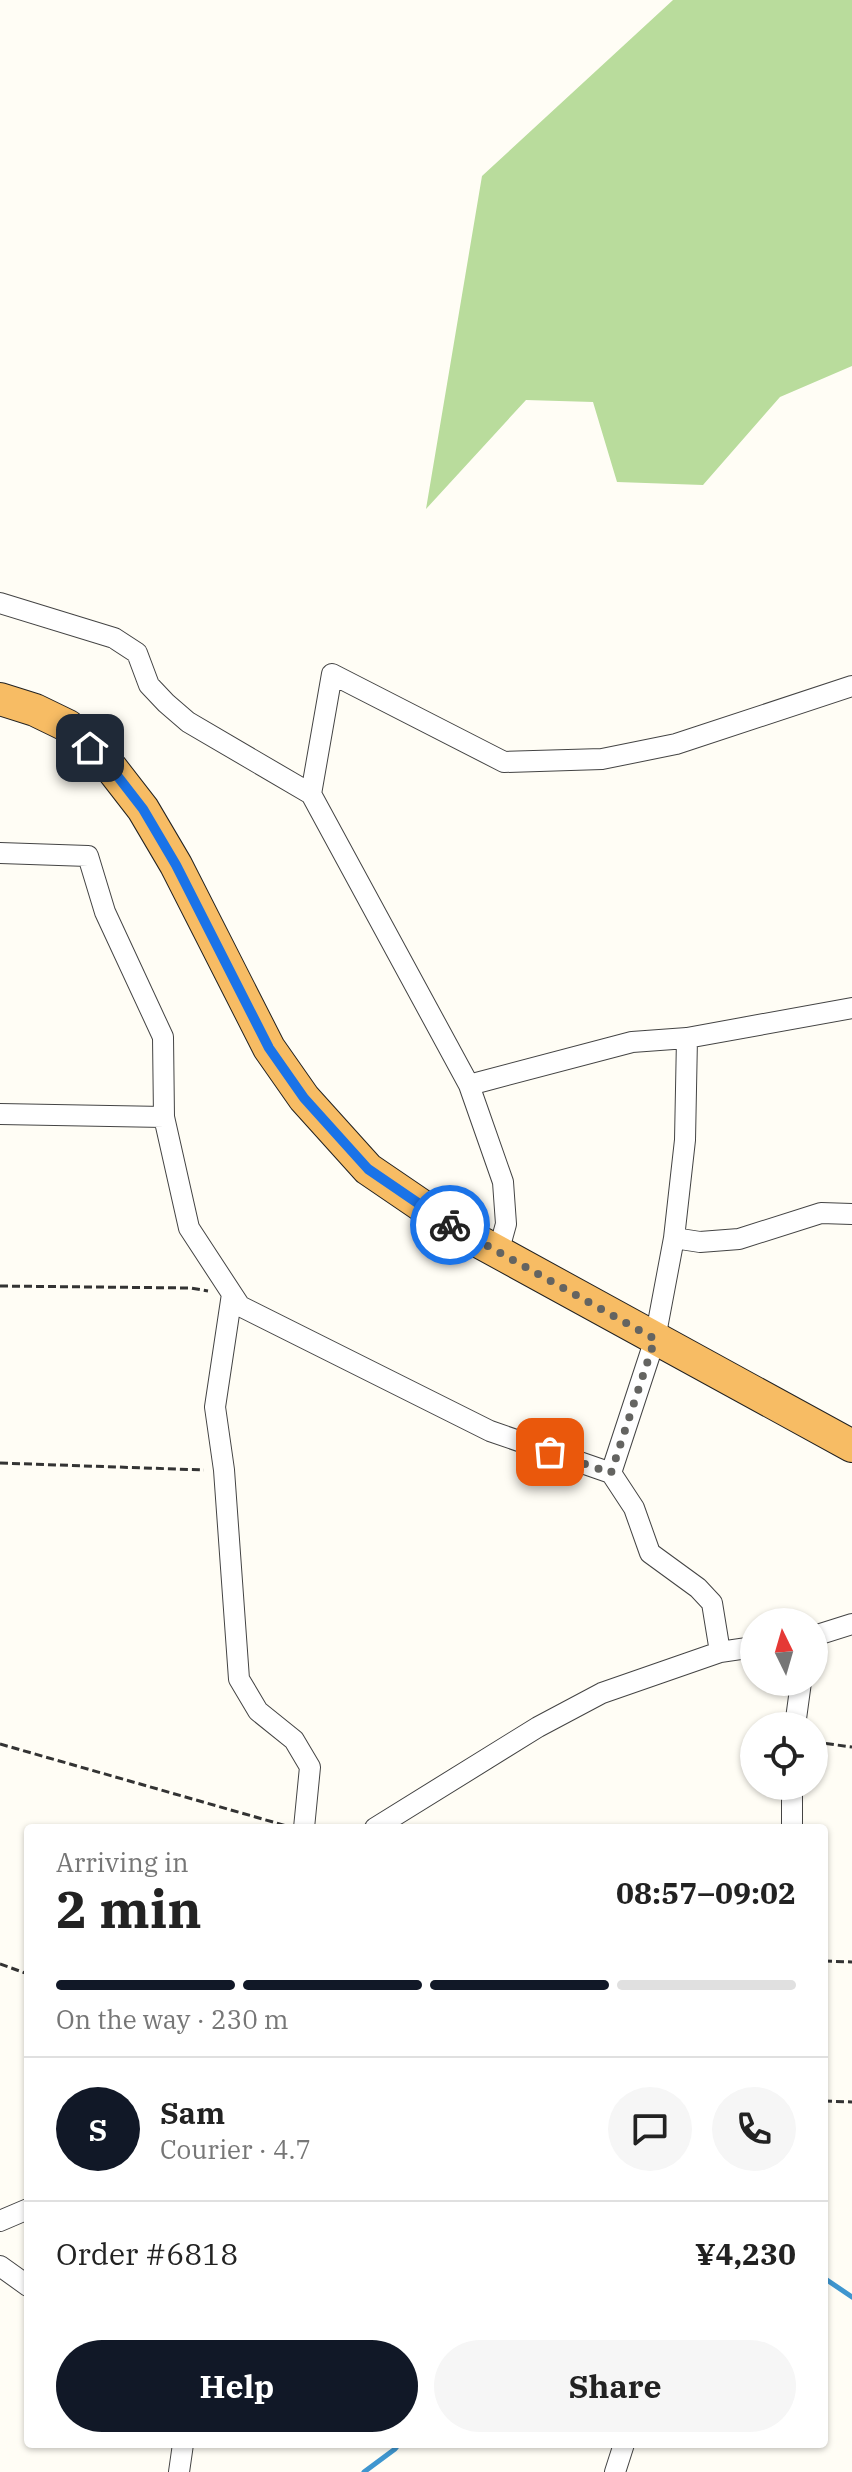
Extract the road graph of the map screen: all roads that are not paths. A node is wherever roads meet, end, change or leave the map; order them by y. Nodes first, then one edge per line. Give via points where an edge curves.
1 (0, 603) edge
2 (852, 686) edge
3 (0, 699) edge
4 (311, 794) junction
5 (0, 853) edge
6 (852, 1008) edge
7 (687, 1038) junction
8 (469, 1085) junction
9 (0, 1114) edge
10 (164, 1117) junction
11 (852, 1214) edge
12 (674, 1238) junction
13 (498, 1253) junction
14 (232, 1294) junction
15 (655, 1339) junction
16 (852, 1446) edge
17 (611, 1473) junction
18 (852, 1624) edge
19 (828, 1632) edge
20 (740, 1649) edge
21 (720, 1652) junction
22 (792, 1800) edge
23 (304, 1824) edge
24 (381, 1824) edge
25 (792, 1824) edge
26 (24, 2211) edge
27 (0, 2221) edge
28 (0, 2266) edge
29 (24, 2283) edge
30 (182, 2448) edge
31 (623, 2448) edge
32 (179, 2472) edge
33 (615, 2472) edge

1 - 4 street via 114,638 137,653 149,685 188,722
2 - 4 street via 676,744 602,759 504,762 332,674
3 - 13 highway via 68,726 143,809 269,1048 304,1098 368,1169
4 - 8 street
5 - 10 street via 88,856 105,912 163,1037
6 - 7 street
7 - 8 street via 632,1042
7 - 12 street via 685,1140
8 - 13 street via 503,1182 506,1224
9 - 10 street
10 - 14 street via 189,1228
11 - 12 street via 821,1213 739,1239
12 - 15 street
13 - 15 highway
14 - 17 street via 240,1306 490,1431
14 - 23 street via 215,1407 239,1679 258,1711 294,1740 310,1767
15 - 16 highway
15 - 17 street
17 - 21 street via 634,1508 650,1553 712,1603
18 - 19 street
20 - 21 street
21 - 24 street via 602,1693
22 - 25 street
26 - 27 street
28 - 29 street
30 - 32 street
31 - 33 street

